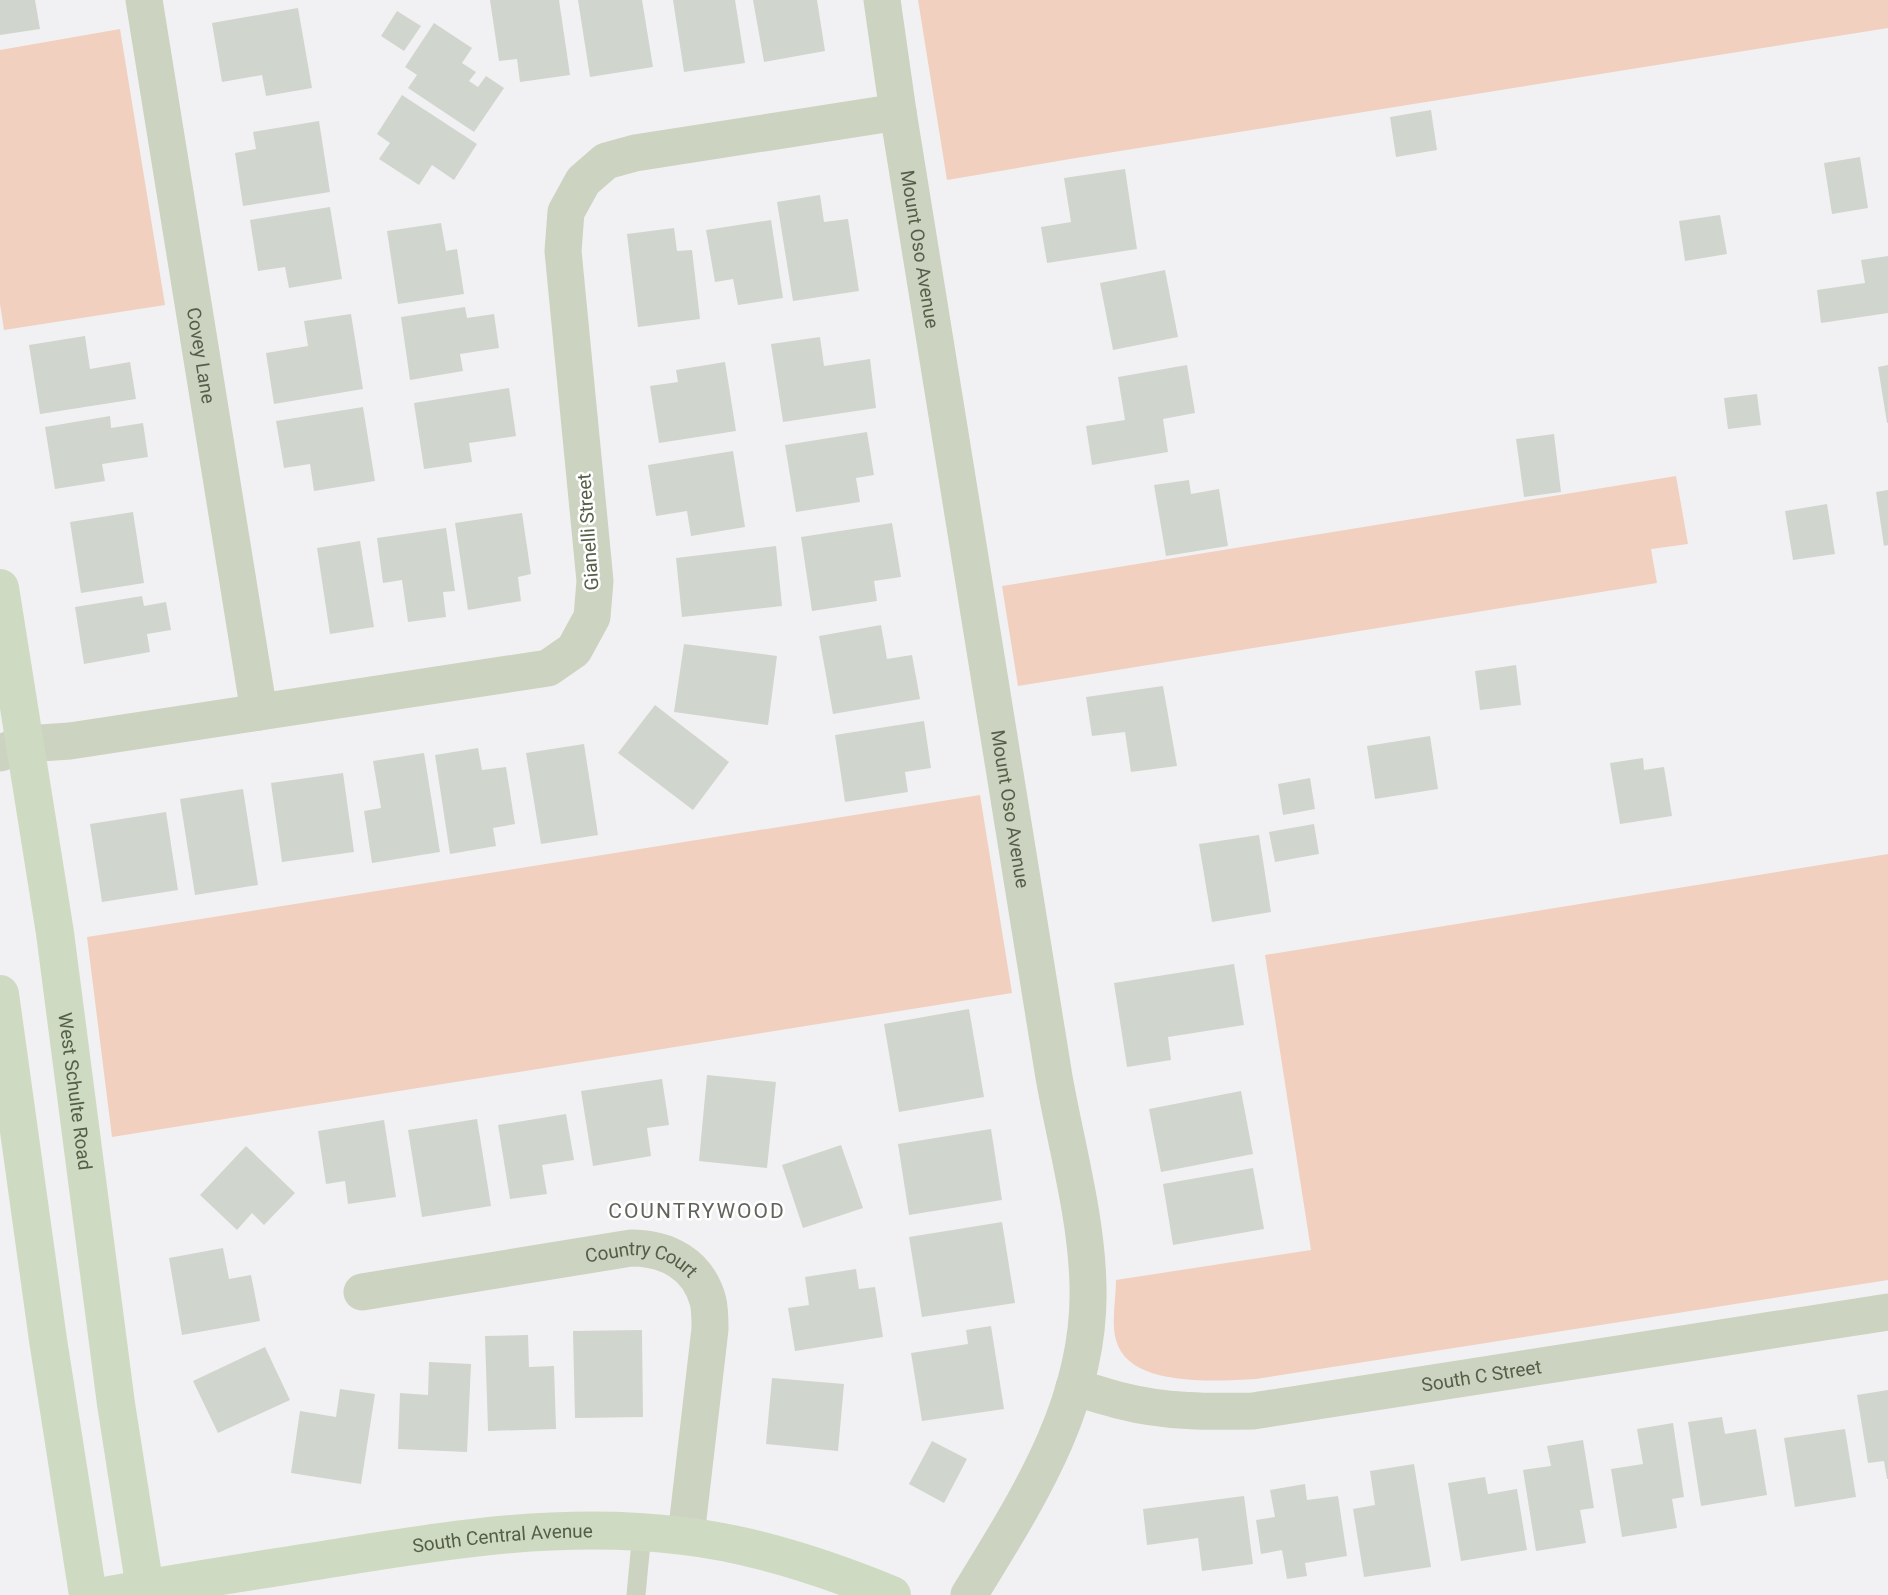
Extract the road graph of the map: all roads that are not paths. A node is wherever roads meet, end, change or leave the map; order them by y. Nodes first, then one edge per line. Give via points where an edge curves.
1 (144, 0) edge
2 (882, 0) edge
3 (898, 111) junction
4 (0, 588) edge
5 (259, 712) junction
6 (8, 745) edge
7 (0, 994) edge
8 (362, 1292) dead end
9 (1888, 1312) edge
10 (1074, 1387) junction
11 (642, 1532) junction
12 (686, 1536) junction
13 (134, 1593) edge
14 (88, 1595) edge
15 (636, 1595) edge
16 (892, 1595) edge
17 (969, 1595) edge

1 - 5 street, Covey Lane
2 - 3 street, Mount Oso Avenue
3 - 5 street, Gianelli Street via 635,153 606,161 583,181 566,212 564,251 595,581 592,618 574,650 548,668
3 - 10 street, Mount Oso Avenue via 1054,1077 1083,1230 1088,1287 1085,1341
4 - 6 main road, West Schulte Road
5 - 6 street, Gianelli Street via 70,741
6 - 13 main road, West Schulte Road via 55,933 116,1404
7 - 14 main road
8 - 12 street, Country Court via 631,1248 662,1251 680,1260 698,1276 708,1301 710,1329
9 - 10 street, South C Street via 1254,1411 1168,1408 1123,1402
10 - 17 street, Mount Oso Avenue via 1055,1445
11 - 12 main road, South Central Avenue
11 - 13 main road, South Central Avenue via 536,1531 439,1541
11 - 15 lane
12 - 16 main road, South Central Avenue via 794,1560

